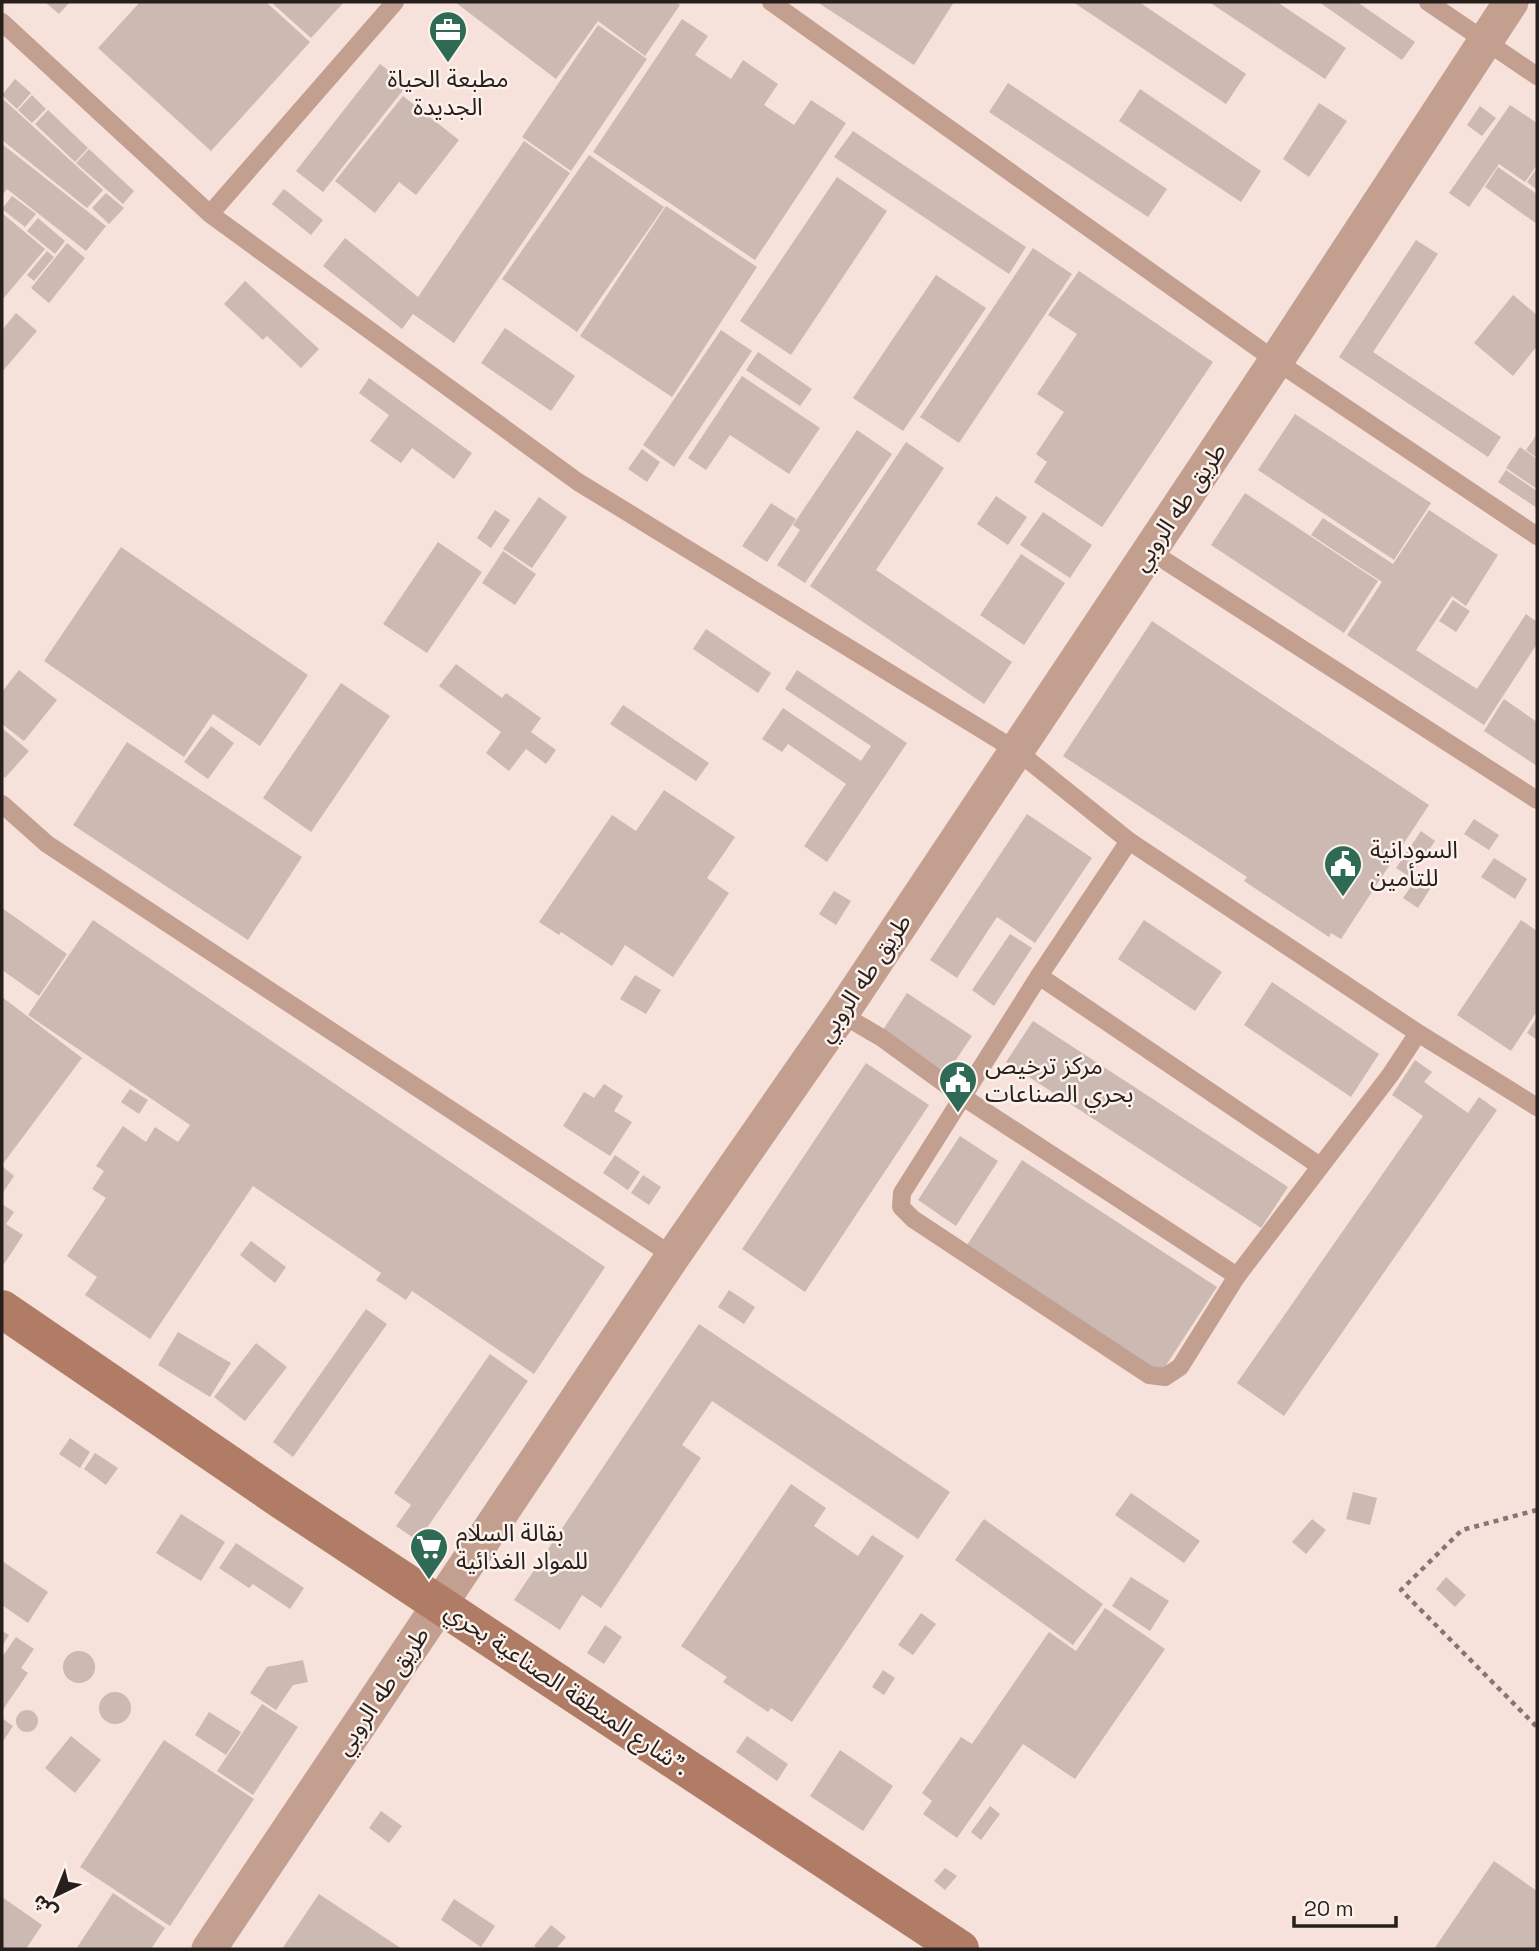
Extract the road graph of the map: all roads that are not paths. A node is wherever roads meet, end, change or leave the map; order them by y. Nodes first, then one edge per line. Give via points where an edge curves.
1 (395, 2) edge
2 (771, 2) edge
3 (1428, 2) edge
4 (1511, 2) edge
5 (2, 22) edge
6 (1485, 40) junction
7 (1537, 76) edge
8 (210, 214) junction
9 (1276, 361) junction
10 (1537, 536) edge
11 (1150, 551) junction
12 (1017, 751) junction
13 (1537, 800) edge
14 (2, 804) edge
15 (1129, 841) junction
16 (1039, 976) junction
17 (841, 1014) junction
18 (1418, 1032) junction
19 (963, 1097) junction
20 (1537, 1107) edge
21 (1320, 1166) junction
22 (673, 1256) junction
23 (1237, 1276) junction
24 (2, 1309) edge
25 (440, 1603) junction
26 (209, 1949) edge
27 (960, 1949) edge

1 - 8 lane
2 - 9 lane
3 - 6 lane
4 - 6 street, طريق طه الروبي
5 - 8 lane
6 - 7 lane
6 - 9 street, طريق طه الروبي
8 - 12 lane via 578,482
9 - 10 lane
9 - 11 street, طريق طه الروبي
11 - 12 street, طريق طه الروبي
11 - 13 lane
12 - 15 lane
12 - 17 street, طريق طه الروبي
14 - 22 lane via 47,844
15 - 16 lane
15 - 18 lane
16 - 19 lane
16 - 21 lane
17 - 19 lane
17 - 22 street, طريق طه الروبي
18 - 20 lane
18 - 21 lane
19 - 23 lane
19 - 23 lane via 902,1193 901,1207 1149,1375 1165,1377 1180,1367
21 - 23 lane
22 - 25 street, طريق طه الروبي
24 - 25 street, شارع المنطقة الصناعية بحري".
25 - 26 street, طريق طه الروبي
25 - 27 street, شارع المنطقة الصناعية بحري".

